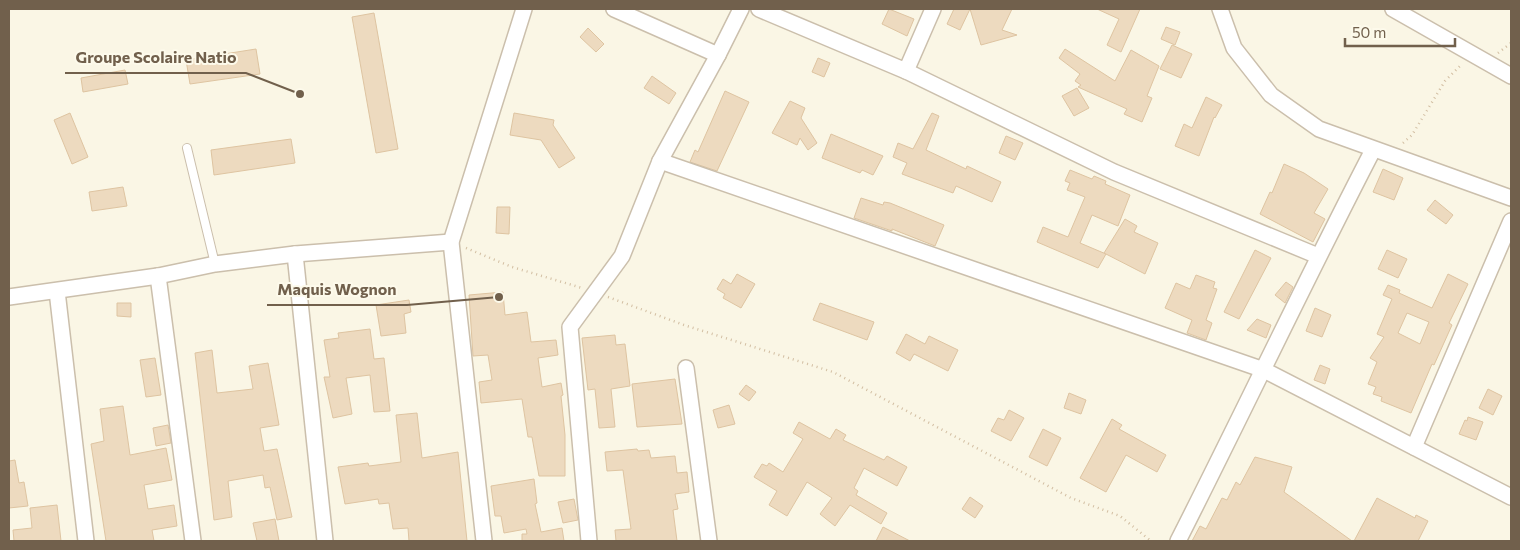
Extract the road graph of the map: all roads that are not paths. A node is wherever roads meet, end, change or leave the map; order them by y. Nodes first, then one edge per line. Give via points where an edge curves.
1 (524, 9) edge
2 (614, 9) edge
3 (741, 9) edge
4 (759, 9) edge
5 (933, 9) edge
6 (1220, 9) edge
7 (1393, 9) edge
8 (718, 55) junction
9 (906, 71) junction
10 (1511, 76) edge
11 (187, 148) dead end
12 (1379, 152) junction
13 (660, 161) junction
14 (1511, 198) edge
15 (1511, 221) edge
16 (451, 242) junction
17 (295, 254) junction
18 (1318, 256) junction
19 (215, 264) junction
20 (158, 276) junction
21 (57, 291) junction
22 (9, 296) edge
23 (686, 368) dead end
24 (1264, 370) junction
25 (1414, 447) junction
26 (1511, 497) edge
27 (86, 541) edge
28 (193, 541) edge
29 (325, 541) edge
30 (484, 541) edge
31 (588, 541) edge
32 (709, 541) edge
33 (1178, 541) edge

1 - 16 street
2 - 8 street
3 - 8 street
4 - 9 street
5 - 9 street
6 - 12 street via 1234,48 1271,95 1319,129
7 - 10 street
8 - 13 street
9 - 18 street via 1114,172
11 - 19 lane
12 - 14 street
12 - 18 street
13 - 24 street
13 - 31 street via 622,256 570,326
15 - 25 street
16 - 17 street
16 - 30 street
17 - 19 street
17 - 29 street
18 - 24 street
19 - 20 street
20 - 21 street
20 - 28 street
21 - 22 street
21 - 27 street
23 - 32 street
24 - 25 street
24 - 33 street
25 - 26 street

